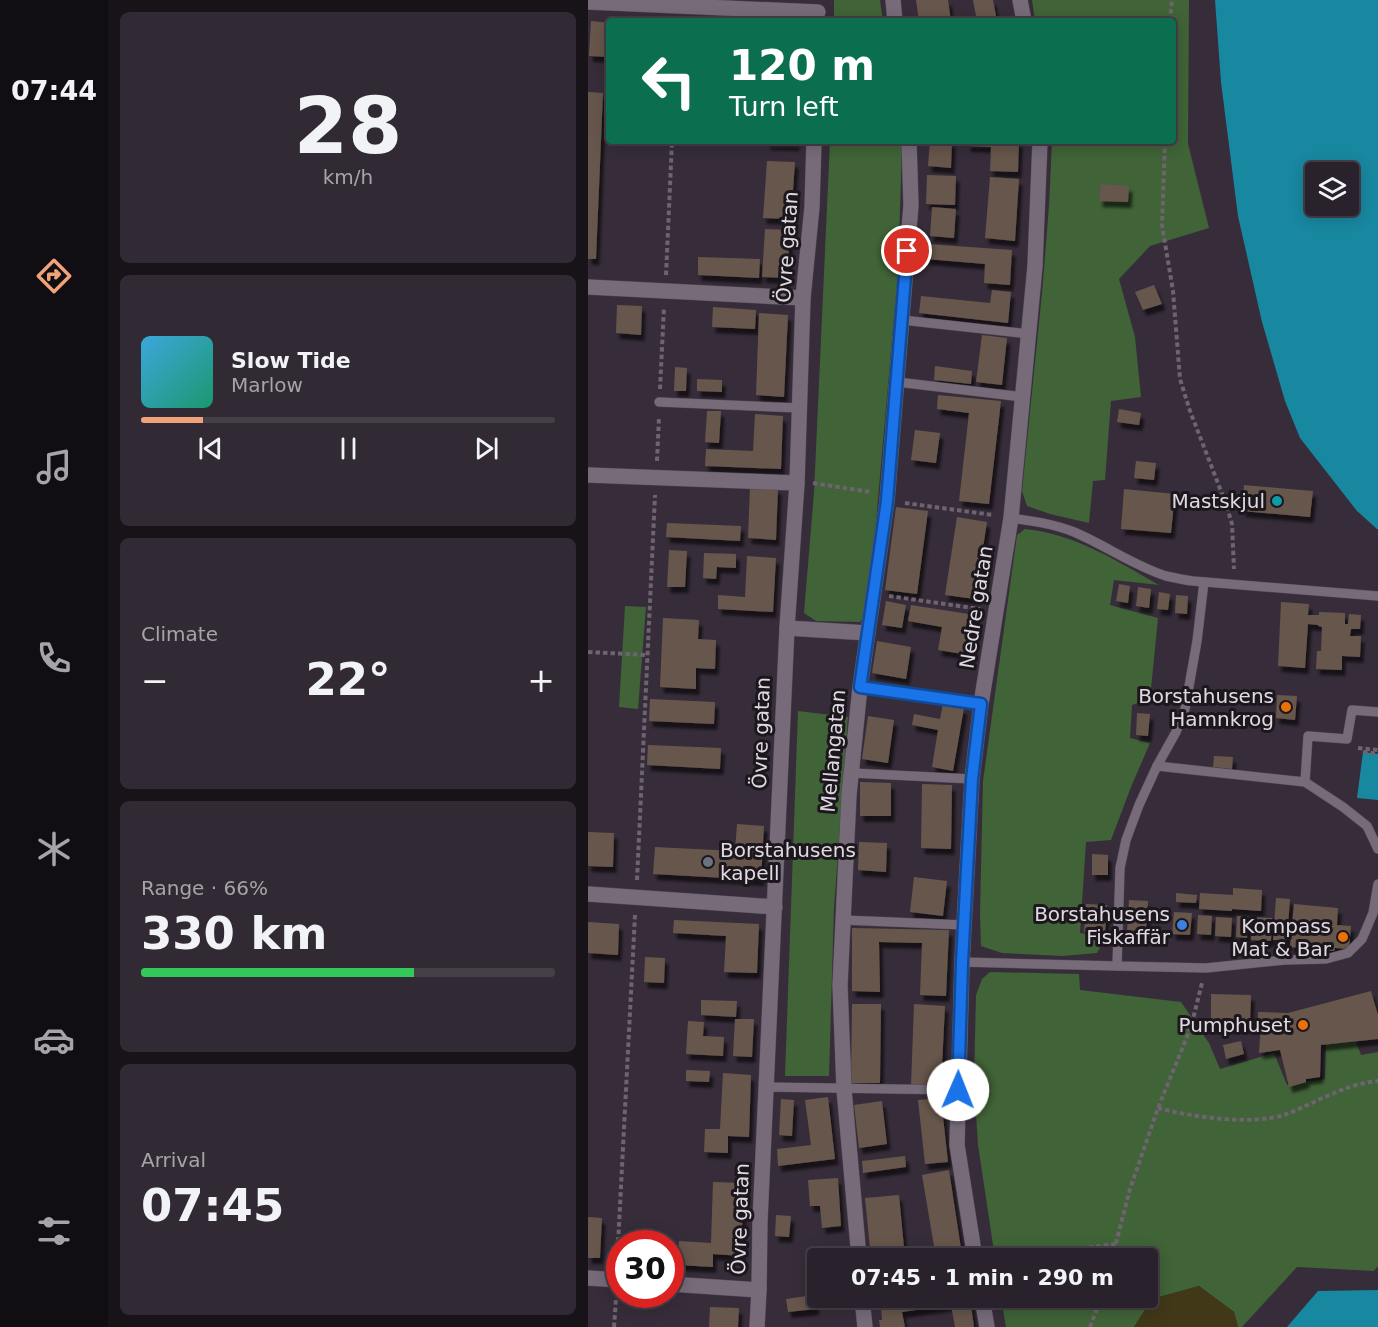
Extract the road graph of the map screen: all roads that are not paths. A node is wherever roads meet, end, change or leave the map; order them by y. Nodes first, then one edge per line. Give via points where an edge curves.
1 (893, 0) edge
2 (1020, 0) edge
3 (588, 2) edge
4 (818, 11) edge
5 (895, 18) edge
6 (1023, 18) edge
7 (814, 144) edge
8 (909, 144) edge
9 (1040, 144) edge
10 (588, 287) edge
11 (803, 298) junction
12 (902, 320) junction
13 (1029, 334) junction
14 (897, 382) junction
15 (1023, 397) junction
16 (659, 402) road end
17 (800, 408) junction
18 (588, 475) edge
19 (797, 483) junction
20 (1011, 518) junction
21 (1204, 582) junction
22 (1378, 596) edge
23 (787, 628) junction
24 (868, 633) junction
25 (860, 687) junction
26 (981, 704) junction
27 (1378, 712) edge
28 (1157, 766) junction
29 (852, 772) junction
30 (972, 779) junction
31 (1305, 782) junction
32 (1378, 849) edge
33 (1378, 884) edge
34 (588, 894) edge
35 (775, 907) junction
36 (843, 920) junction
37 (964, 925) junction
38 (962, 962) junction
39 (1117, 966) junction
40 (766, 1087) junction
41 (844, 1089) junction
42 (958, 1090) junction
43 (858, 1248) edge
44 (973, 1248) edge
45 (588, 1278) edge
46 (606, 1279) edge
47 (684, 1285) edge
48 (759, 1290) junction
49 (863, 1308) edge
50 (984, 1308) edge
51 (757, 1327) edge
52 (865, 1327) edge
53 (987, 1327) edge

1 - 5 street
2 - 6 street
3 - 4 street
7 - 11 street, Övre gatan
8 - 12 street, Mellangatan via 911,205
9 - 13 street, Nedre gatan
10 - 11 street
11 - 17 street, Övre gatan
12 - 13 lane
12 - 14 street, Mellangatan
13 - 15 street, Nedre gatan
14 - 15 lane
14 - 24 street, Mellangatan via 887,501
15 - 20 street, Nedre gatan
16 - 17 lane
17 - 19 street, Övre gatan
18 - 19 street
19 - 23 street, Övre gatan
20 - 21 lane via 1072,531 1165,576
20 - 26 street, Nedre gatan
21 - 22 lane
21 - 28 lane via 1185,709
23 - 24 street
23 - 35 street, Övre gatan
24 - 25 street, Mellangatan
25 - 26 lane
25 - 29 street, Mellangatan
26 - 30 street, Nedre gatan
27 - 31 lane via 1352,710 1347,739 1308,736
28 - 31 lane
28 - 39 lane via 1126,840 1120,868
29 - 30 lane
29 - 36 street, Mellangatan
30 - 37 street, Nedre gatan
31 - 32 lane via 1367,826
33 - 39 lane via 1373,913 1362,939 1348,953 1326,959 1206,968
34 - 35 street
35 - 40 street, Övre gatan
36 - 37 lane
36 - 41 street, Mellangatan via 840,985
37 - 38 street, Nedre gatan
38 - 39 lane
38 - 42 street, Nedre gatan
40 - 41 lane
40 - 48 street, Övre gatan
41 - 42 lane
41 - 43 street, Mellangatan
42 - 44 street, Nedre gatan via 957,1145
45 - 46 street
47 - 48 street
48 - 51 street, Övre gatan
49 - 52 street
50 - 53 street

